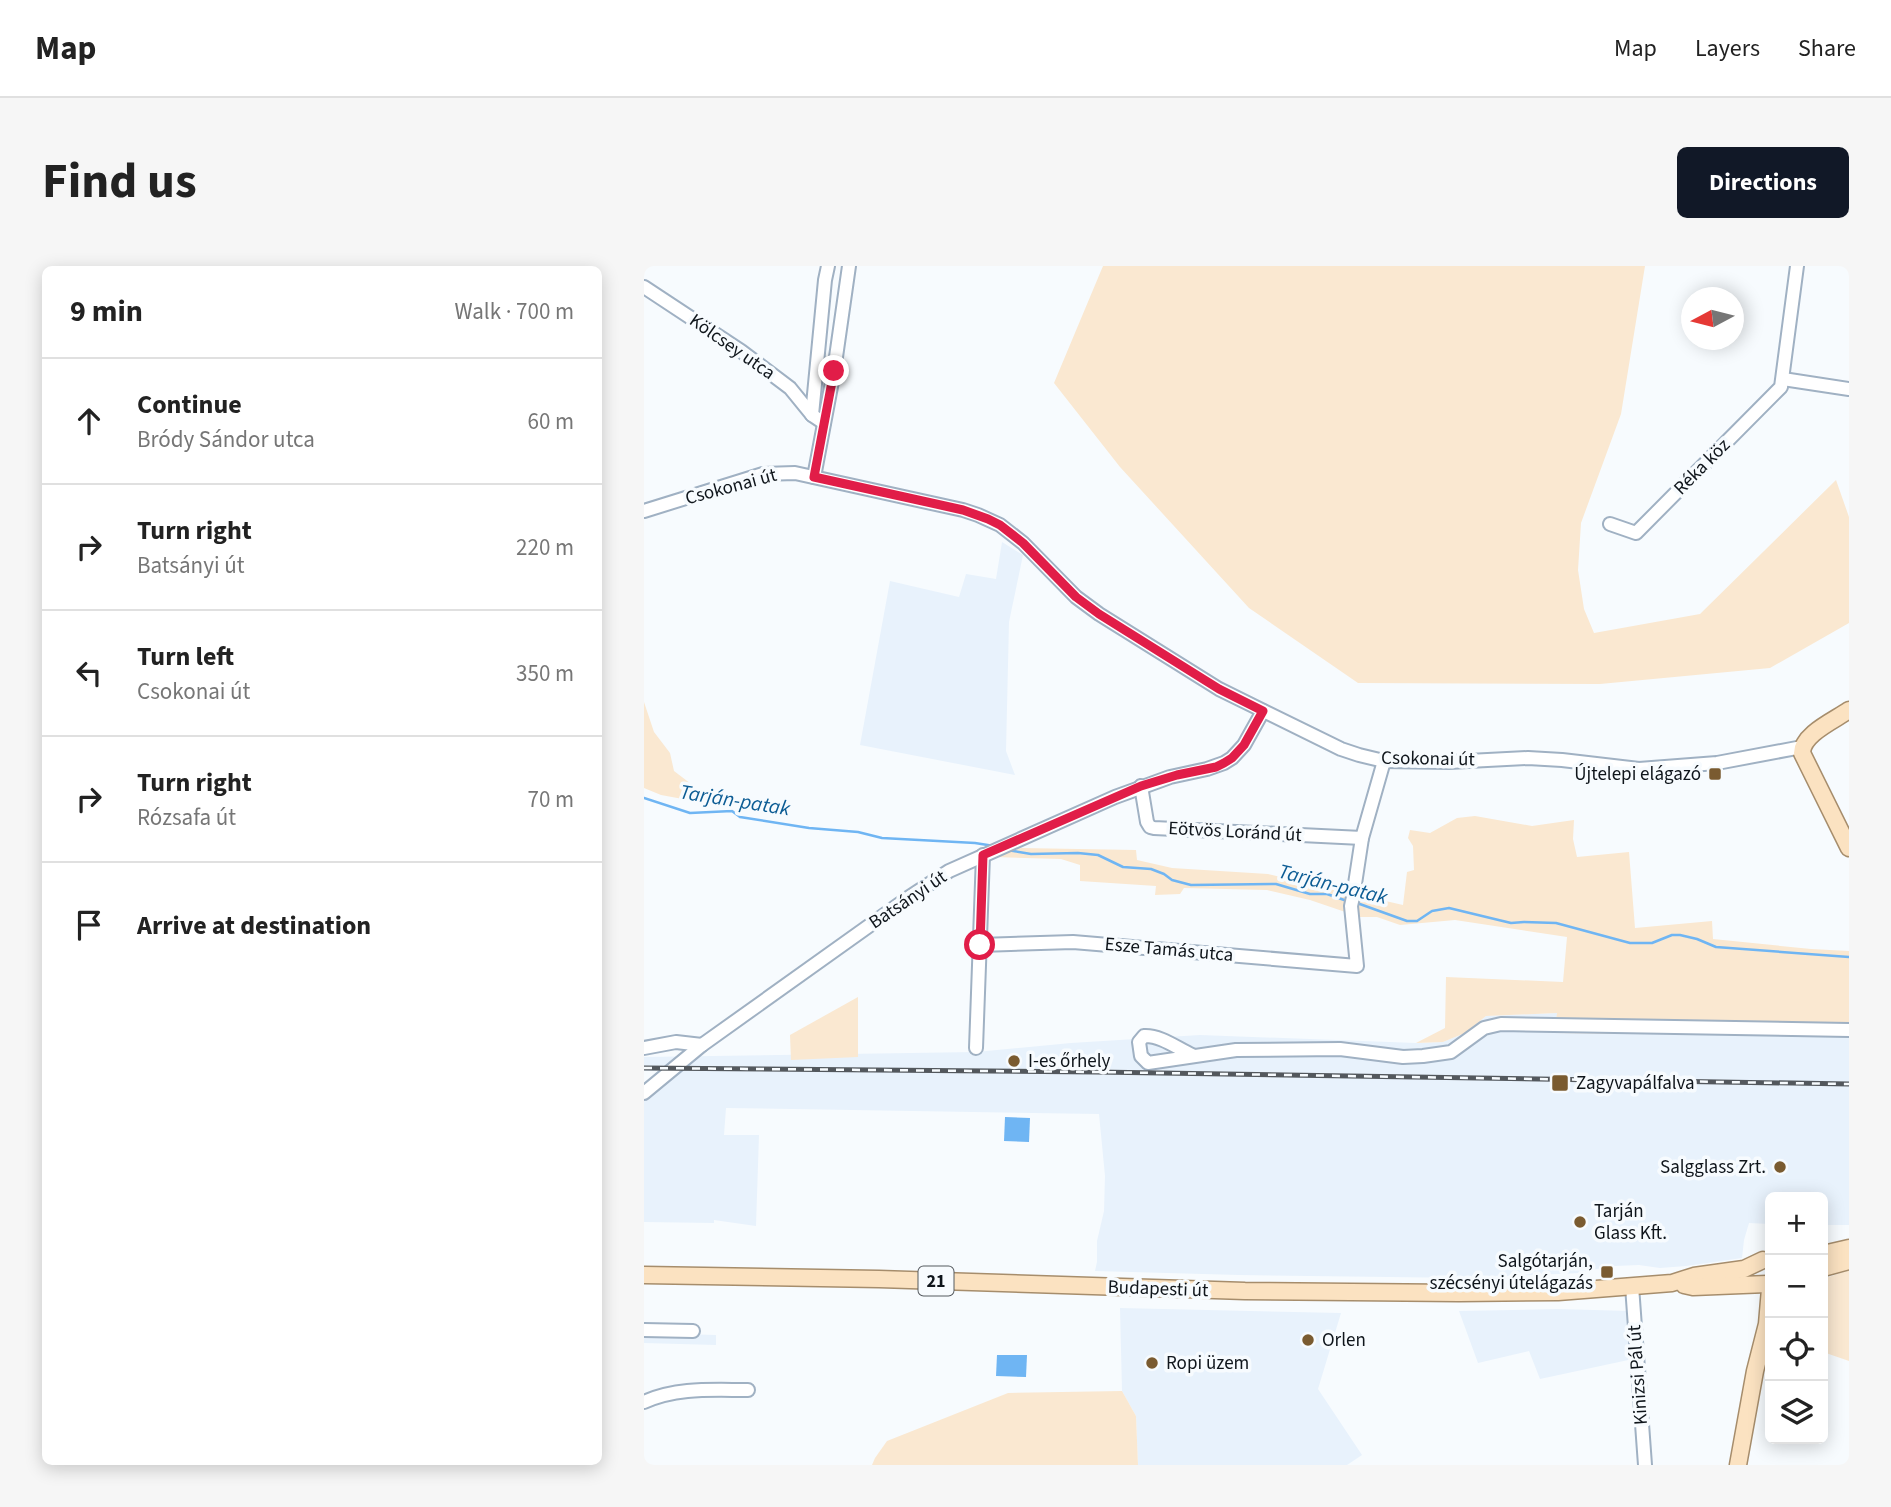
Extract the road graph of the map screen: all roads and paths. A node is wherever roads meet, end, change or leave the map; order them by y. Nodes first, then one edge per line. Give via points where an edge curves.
1 (828, 266) edge
2 (849, 266) edge
3 (1797, 266) edge
4 (644, 287) edge
5 (1783, 379) junction
6 (1849, 389) edge
7 (812, 415) junction
8 (824, 423) junction
9 (814, 477) junction
10 (644, 511) edge
11 (1610, 524) dead end
12 (1849, 710) edge
13 (1263, 711) junction
14 (1802, 747) junction
15 (1384, 761) junction
16 (1141, 786) junction
17 (1362, 838) junction
18 (1849, 848) edge
19 (988, 852) junction
20 (980, 945) junction
21 (1849, 1030) edge
22 (702, 1045) junction
23 (644, 1048) edge
24 (976, 1048) dead end
25 (1192, 1055) dead end
26 (644, 1093) edge
27 (1849, 1248) edge
28 (1828, 1253) edge
29 (1765, 1258) edge
30 (1765, 1260) edge
31 (1849, 1261) edge
32 (1828, 1267) edge
33 (644, 1275) edge
34 (1765, 1280) edge
35 (1672, 1283) junction
36 (1632, 1286) junction
37 (1765, 1286) edge
38 (644, 1330) edge
39 (693, 1331) dead end
40 (1765, 1335) edge
41 (748, 1390) dead end
42 (644, 1402) edge
43 (1645, 1465) edge
44 (1738, 1465) edge

1 - 7 street
2 - 8 street
3 - 5 street
4 - 7 street, Kölcsey utca via 790,388
5 - 6 street
5 - 11 street, Réka köz via 1781,387 1636,533
7 - 8 street, Kölcsey utca
8 - 9 street
9 - 10 street, Csokonai út via 783,472 756,476
9 - 13 street, Csokonai út via 963,510 1000,525 1099,614
12 - 14 main road
13 - 15 street, Csokonai út via 1341,749
13 - 16 street, Batsányi út via 1244,745 1224,763
14 - 15 street, Csokonai út via 1660,769 1528,758
14 - 18 main road
15 - 17 street
16 - 17 street, Eötvös Loránd út via 1147,822 1154,828
16 - 19 street, Batsányi út
17 - 20 street, Esze Tamás utca via 1352,901 1357,966 1073,942
19 - 20 street
19 - 22 street, Batsányi út via 908,898
20 - 24 street
21 - 25 street via 1493,1025 1451,1052 1423,1056 1340,1049
22 - 23 street via 676,1042
22 - 26 street, Batsányi út
27 - 28 main road
29 - 35 main road, Budapesti út / 21 via 1744,1269
30 - 34 main road, 21 via 1760,1267
31 - 32 main road
33 - 36 main road, Budapesti út / 21 via 1388,1293 1558,1292
35 - 36 main road, Budapesti út / 21
35 - 37 main road, Budapesti út / 21
36 - 43 street, Kinizsi Pál út
38 - 39 street
40 - 44 main road
41 - 42 street via 684,1391

